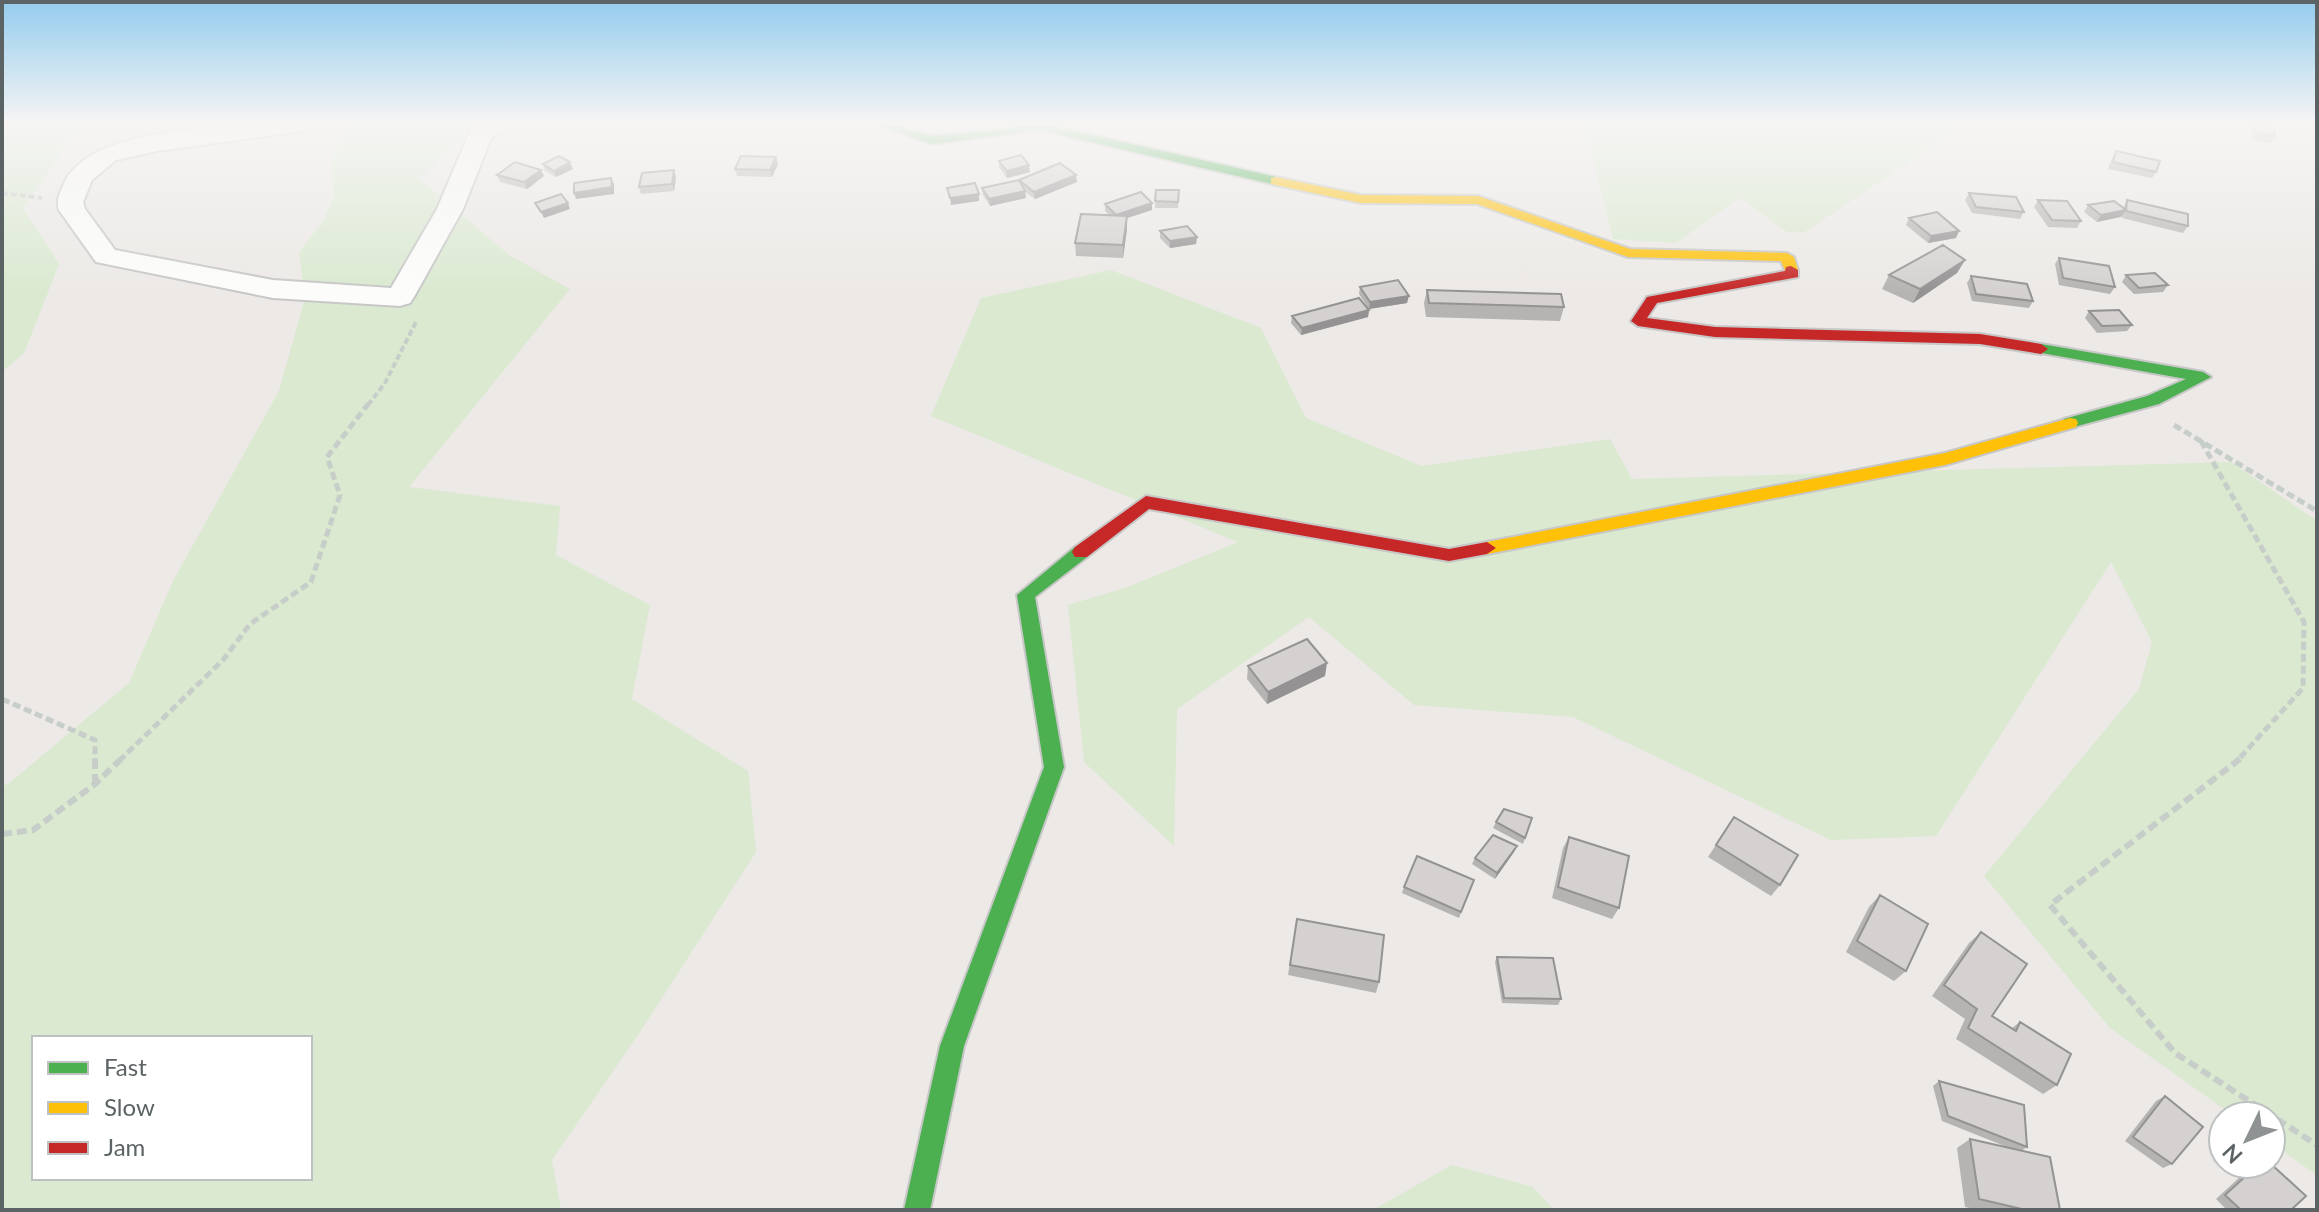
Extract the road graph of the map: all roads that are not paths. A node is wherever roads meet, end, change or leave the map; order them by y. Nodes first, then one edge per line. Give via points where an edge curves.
1 (78, 181) edge
2 (461, 181) edge
3 (1274, 181) edge
4 (917, 1210) edge

1 - 2 street via 72,210 106,256 273,289 400,297
3 - 4 street via 1361,199 1478,200 1628,253 1787,257 1793,274 1652,300 1638,321 1715,332 1980,339 2203,377 2142,404 1945,459 1449,555 1146,502 1026,595 1054,767 952,1046

